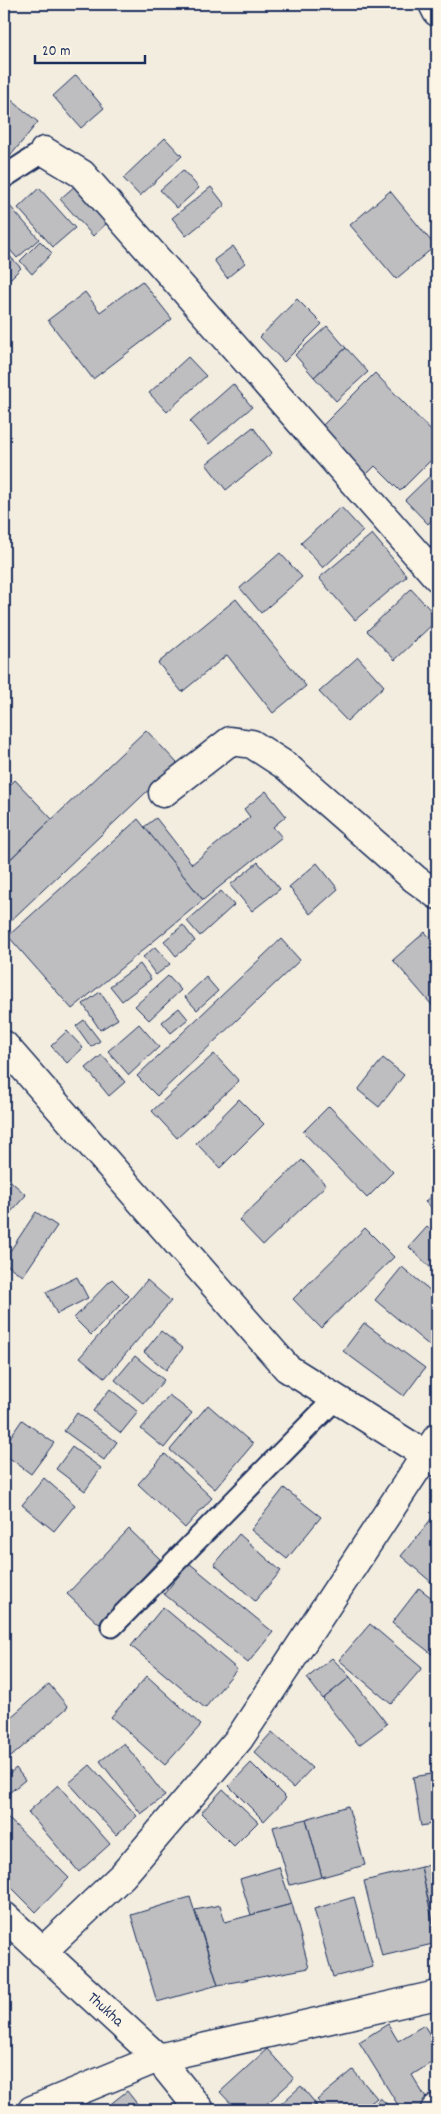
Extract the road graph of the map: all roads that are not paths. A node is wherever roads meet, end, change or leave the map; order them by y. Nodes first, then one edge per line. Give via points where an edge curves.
1 (433, 4) edge
2 (437, 12) edge
3 (44, 151) joint
4 (4, 177) edge
5 (437, 577) edge
6 (163, 793) dead end
7 (437, 896) edge
8 (4, 1045) edge
9 (336, 1398) junction
10 (433, 1452) edge
11 (112, 1626) dead end
12 (4, 1916) edge
13 (42, 1952) junction
14 (437, 1995) edge
15 (158, 2058) junction
16 (32, 2110) edge
17 (200, 2110) edge

1 - 2 street
3 - 4 lane
3 - 5 street via 82,174
6 - 7 street via 230,741 252,744 286,766
8 - 9 street via 287,1368
9 - 10 street
9 - 11 lane
10 - 13 street via 239,1739 123,1875
12 - 13 street, Thukha
13 - 15 street, Thukha
14 - 15 street
15 - 16 street
15 - 17 street, Thukha

